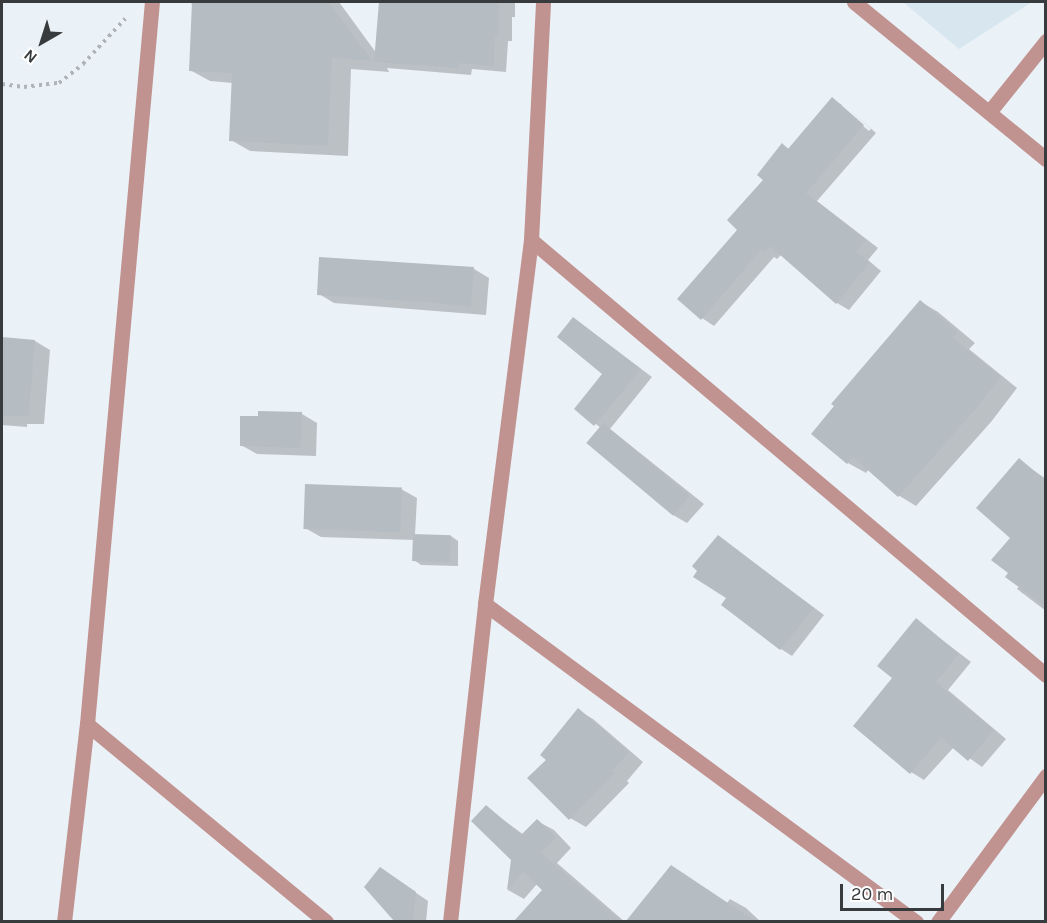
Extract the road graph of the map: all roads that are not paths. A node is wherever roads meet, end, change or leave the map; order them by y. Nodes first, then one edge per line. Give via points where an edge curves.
1 (152, 2) edge
2 (543, 2) edge
3 (854, 2) edge
4 (1046, 41) edge
5 (990, 111) junction
6 (1046, 159) edge
7 (531, 240) junction
8 (485, 604) junction
9 (1046, 675) edge
10 (87, 724) junction
11 (1046, 776) edge
12 (64, 921) edge
13 (326, 921) edge
14 (450, 921) edge
15 (916, 921) edge
16 (938, 921) edge

1 - 10 street
2 - 7 street
3 - 5 street
4 - 5 street
5 - 6 street
7 - 8 street
7 - 9 street
8 - 14 street
8 - 15 street
10 - 12 street
10 - 13 street
11 - 16 street

